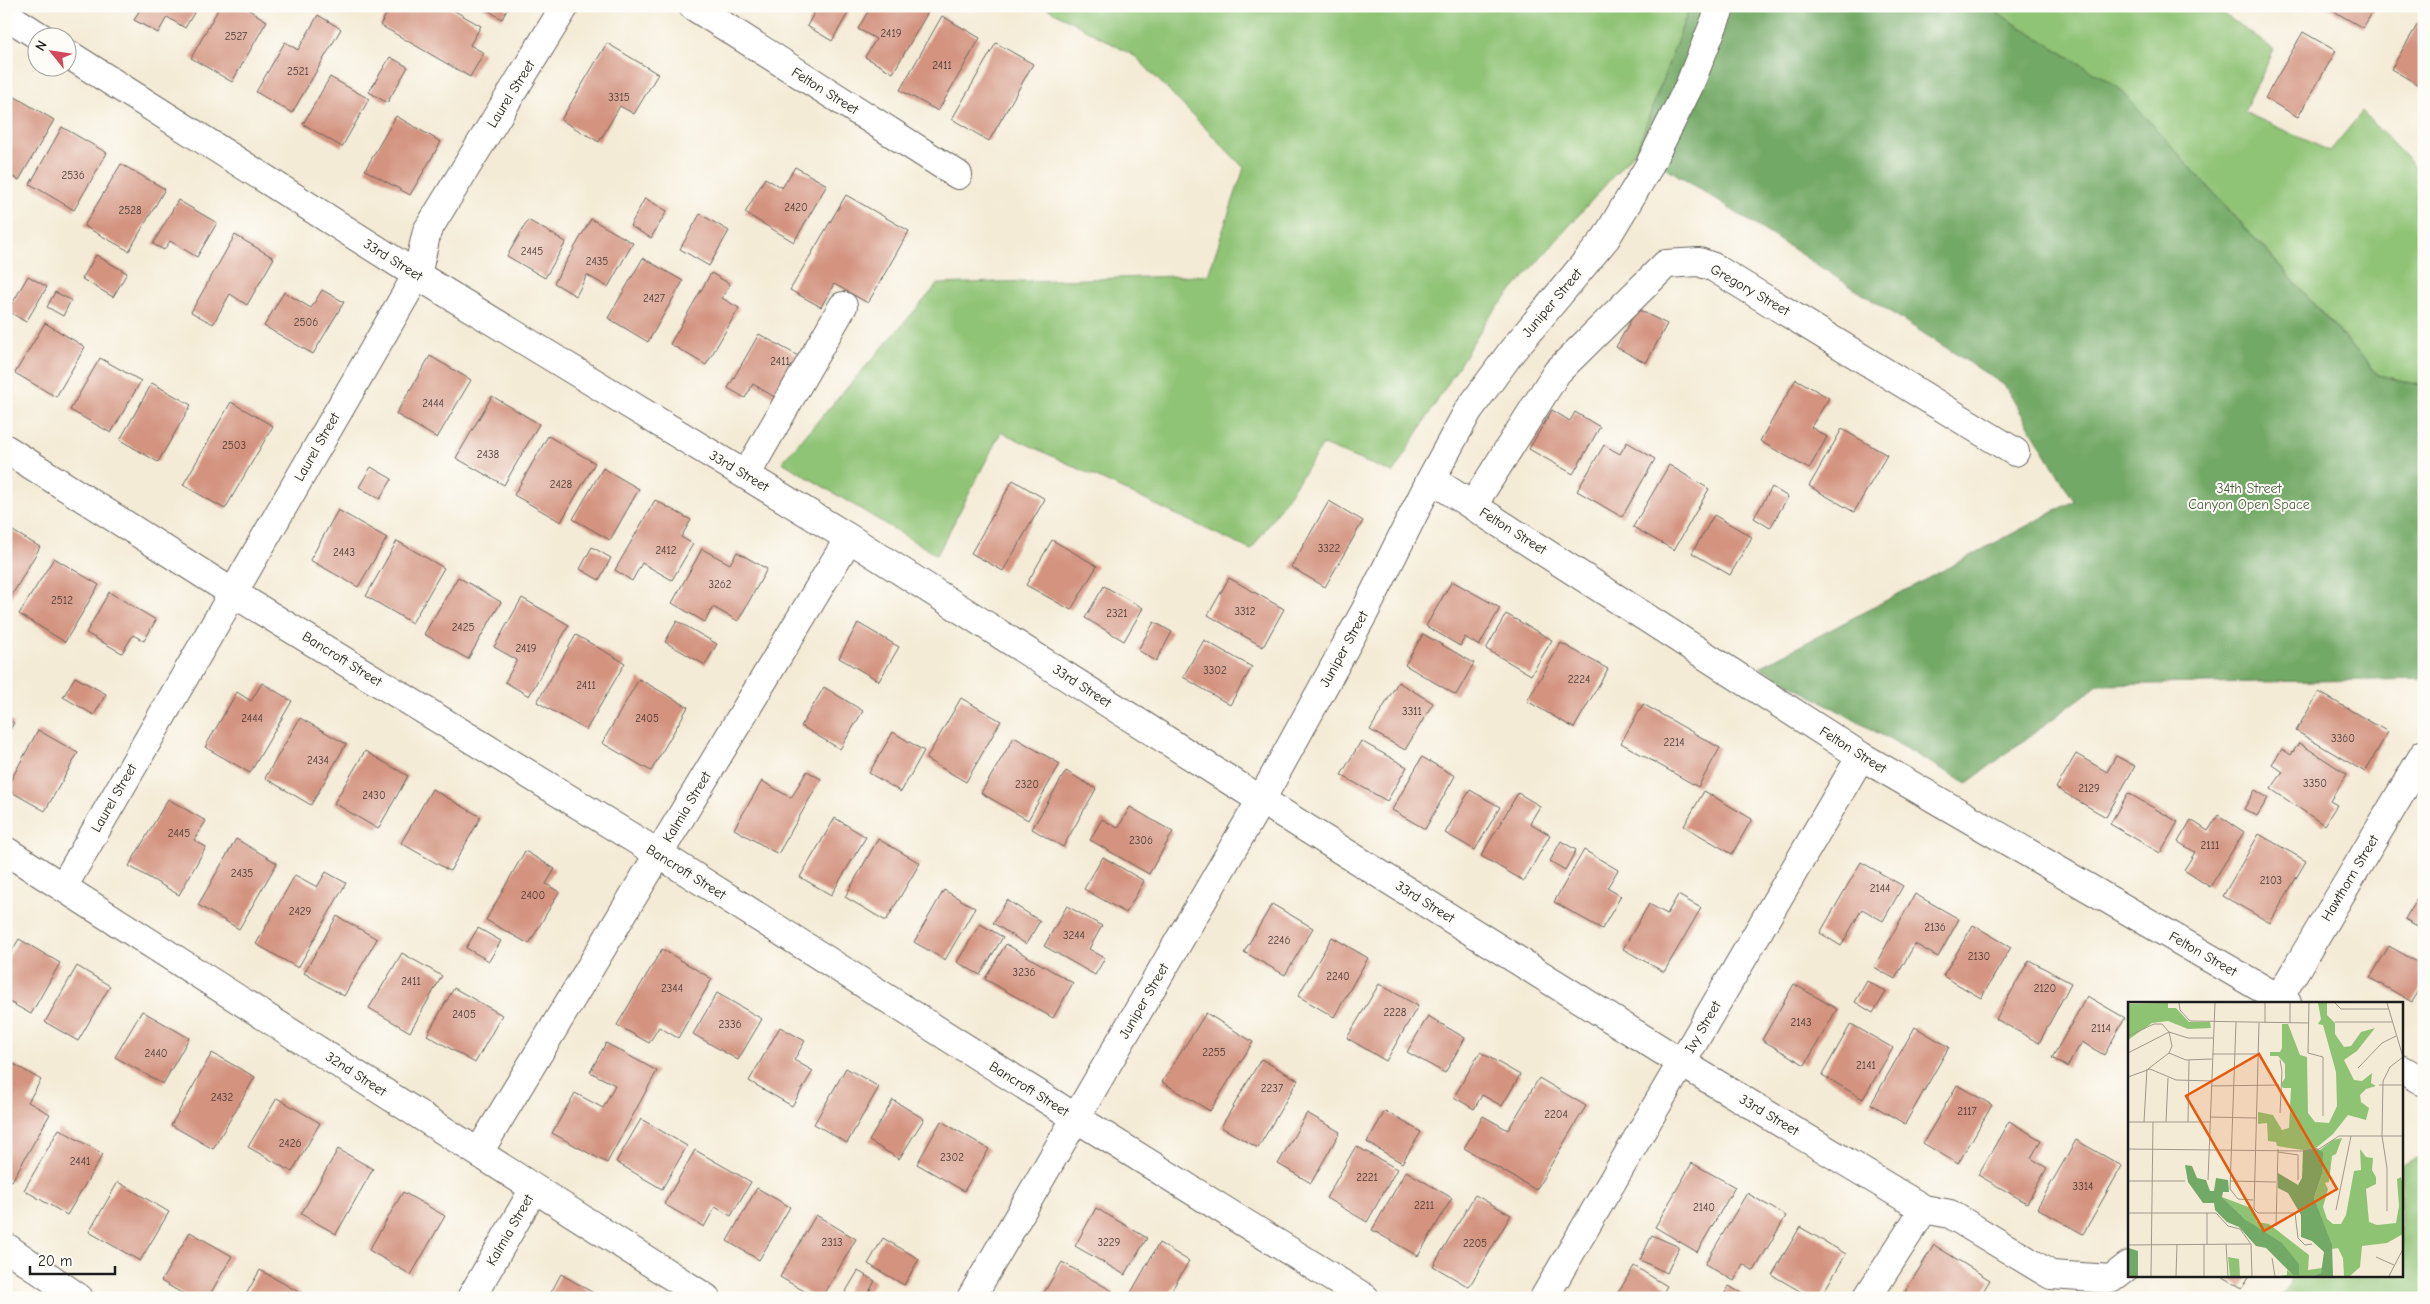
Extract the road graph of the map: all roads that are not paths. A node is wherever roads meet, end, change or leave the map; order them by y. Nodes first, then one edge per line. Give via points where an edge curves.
1 (566, 6) edge
2 (693, 6) edge
3 (1720, 6) edge
4 (6, 15) edge
5 (28, 29) edge
6 (78, 60) edge
7 (958, 175) dead end
8 (417, 275) junction
9 (843, 306) dead end
10 (6, 449) edge
11 (2016, 452) dead end
12 (746, 475) junction
13 (1431, 479) junction
14 (1473, 506) junction
15 (849, 538) junction
16 (233, 593) junction
17 (2424, 754) edge
18 (1861, 756) junction
19 (1261, 800) junction
20 (6, 851) edge
21 (659, 854) junction
22 (63, 887) junction
23 (2280, 1001) edge
24 (1682, 1063) junction
25 (2402, 1070) edge
26 (2424, 1082) edge
27 (1076, 1118) junction
28 (479, 1152) junction
29 (534, 1189) junction
30 (1924, 1208) junction
31 (6, 1247) edge
32 (2120, 1272) edge
33 (690, 1294) edge
34 (79, 1298) edge
35 (471, 1298) edge
36 (971, 1298) edge
37 (1365, 1298) edge
38 (1544, 1298) edge
39 (1867, 1298) edge

1 - 8 street, Laurel Street via 427,231
2 - 7 street, Felton Street
3 - 13 street, Juniper Street via 1679,108 1606,238 1512,351 1468,411
4 - 5 street
6 - 8 street, 33rd Street
8 - 12 street, 33rd Street
8 - 16 street, Laurel Street
9 - 12 street
10 - 16 street, Bancroft Street
11 - 14 street, Gregory Street via 1713,267 1699,262 1666,264 1557,372
12 - 15 street, 33rd Street
13 - 14 street, Felton Street
13 - 19 street, Juniper Street via 1365,611
14 - 18 street, Felton Street
15 - 19 street, 33rd Street
15 - 21 street, Kalmia Street
16 - 21 street, Bancroft Street
16 - 22 street, Laurel Street
17 - 23 street, Hawthorn Street
18 - 23 street, Felton Street
18 - 24 street, Ivy Street
19 - 24 street, 33rd Street
19 - 27 street, Juniper Street
20 - 22 street, 32nd Street
21 - 27 street, Bancroft Street
21 - 28 street, Kalmia Street
22 - 28 street, 32nd Street
24 - 30 street, 33rd Street
24 - 38 street, Ivy Street
25 - 26 street
27 - 36 street, Juniper Street
27 - 37 street, Bancroft Street
28 - 29 street, 32nd Street
29 - 33 street, 32nd Street
29 - 35 street, Kalmia Street
30 - 32 street, 33rd Street via 1950,1214 2051,1275
30 - 39 street
31 - 34 street

